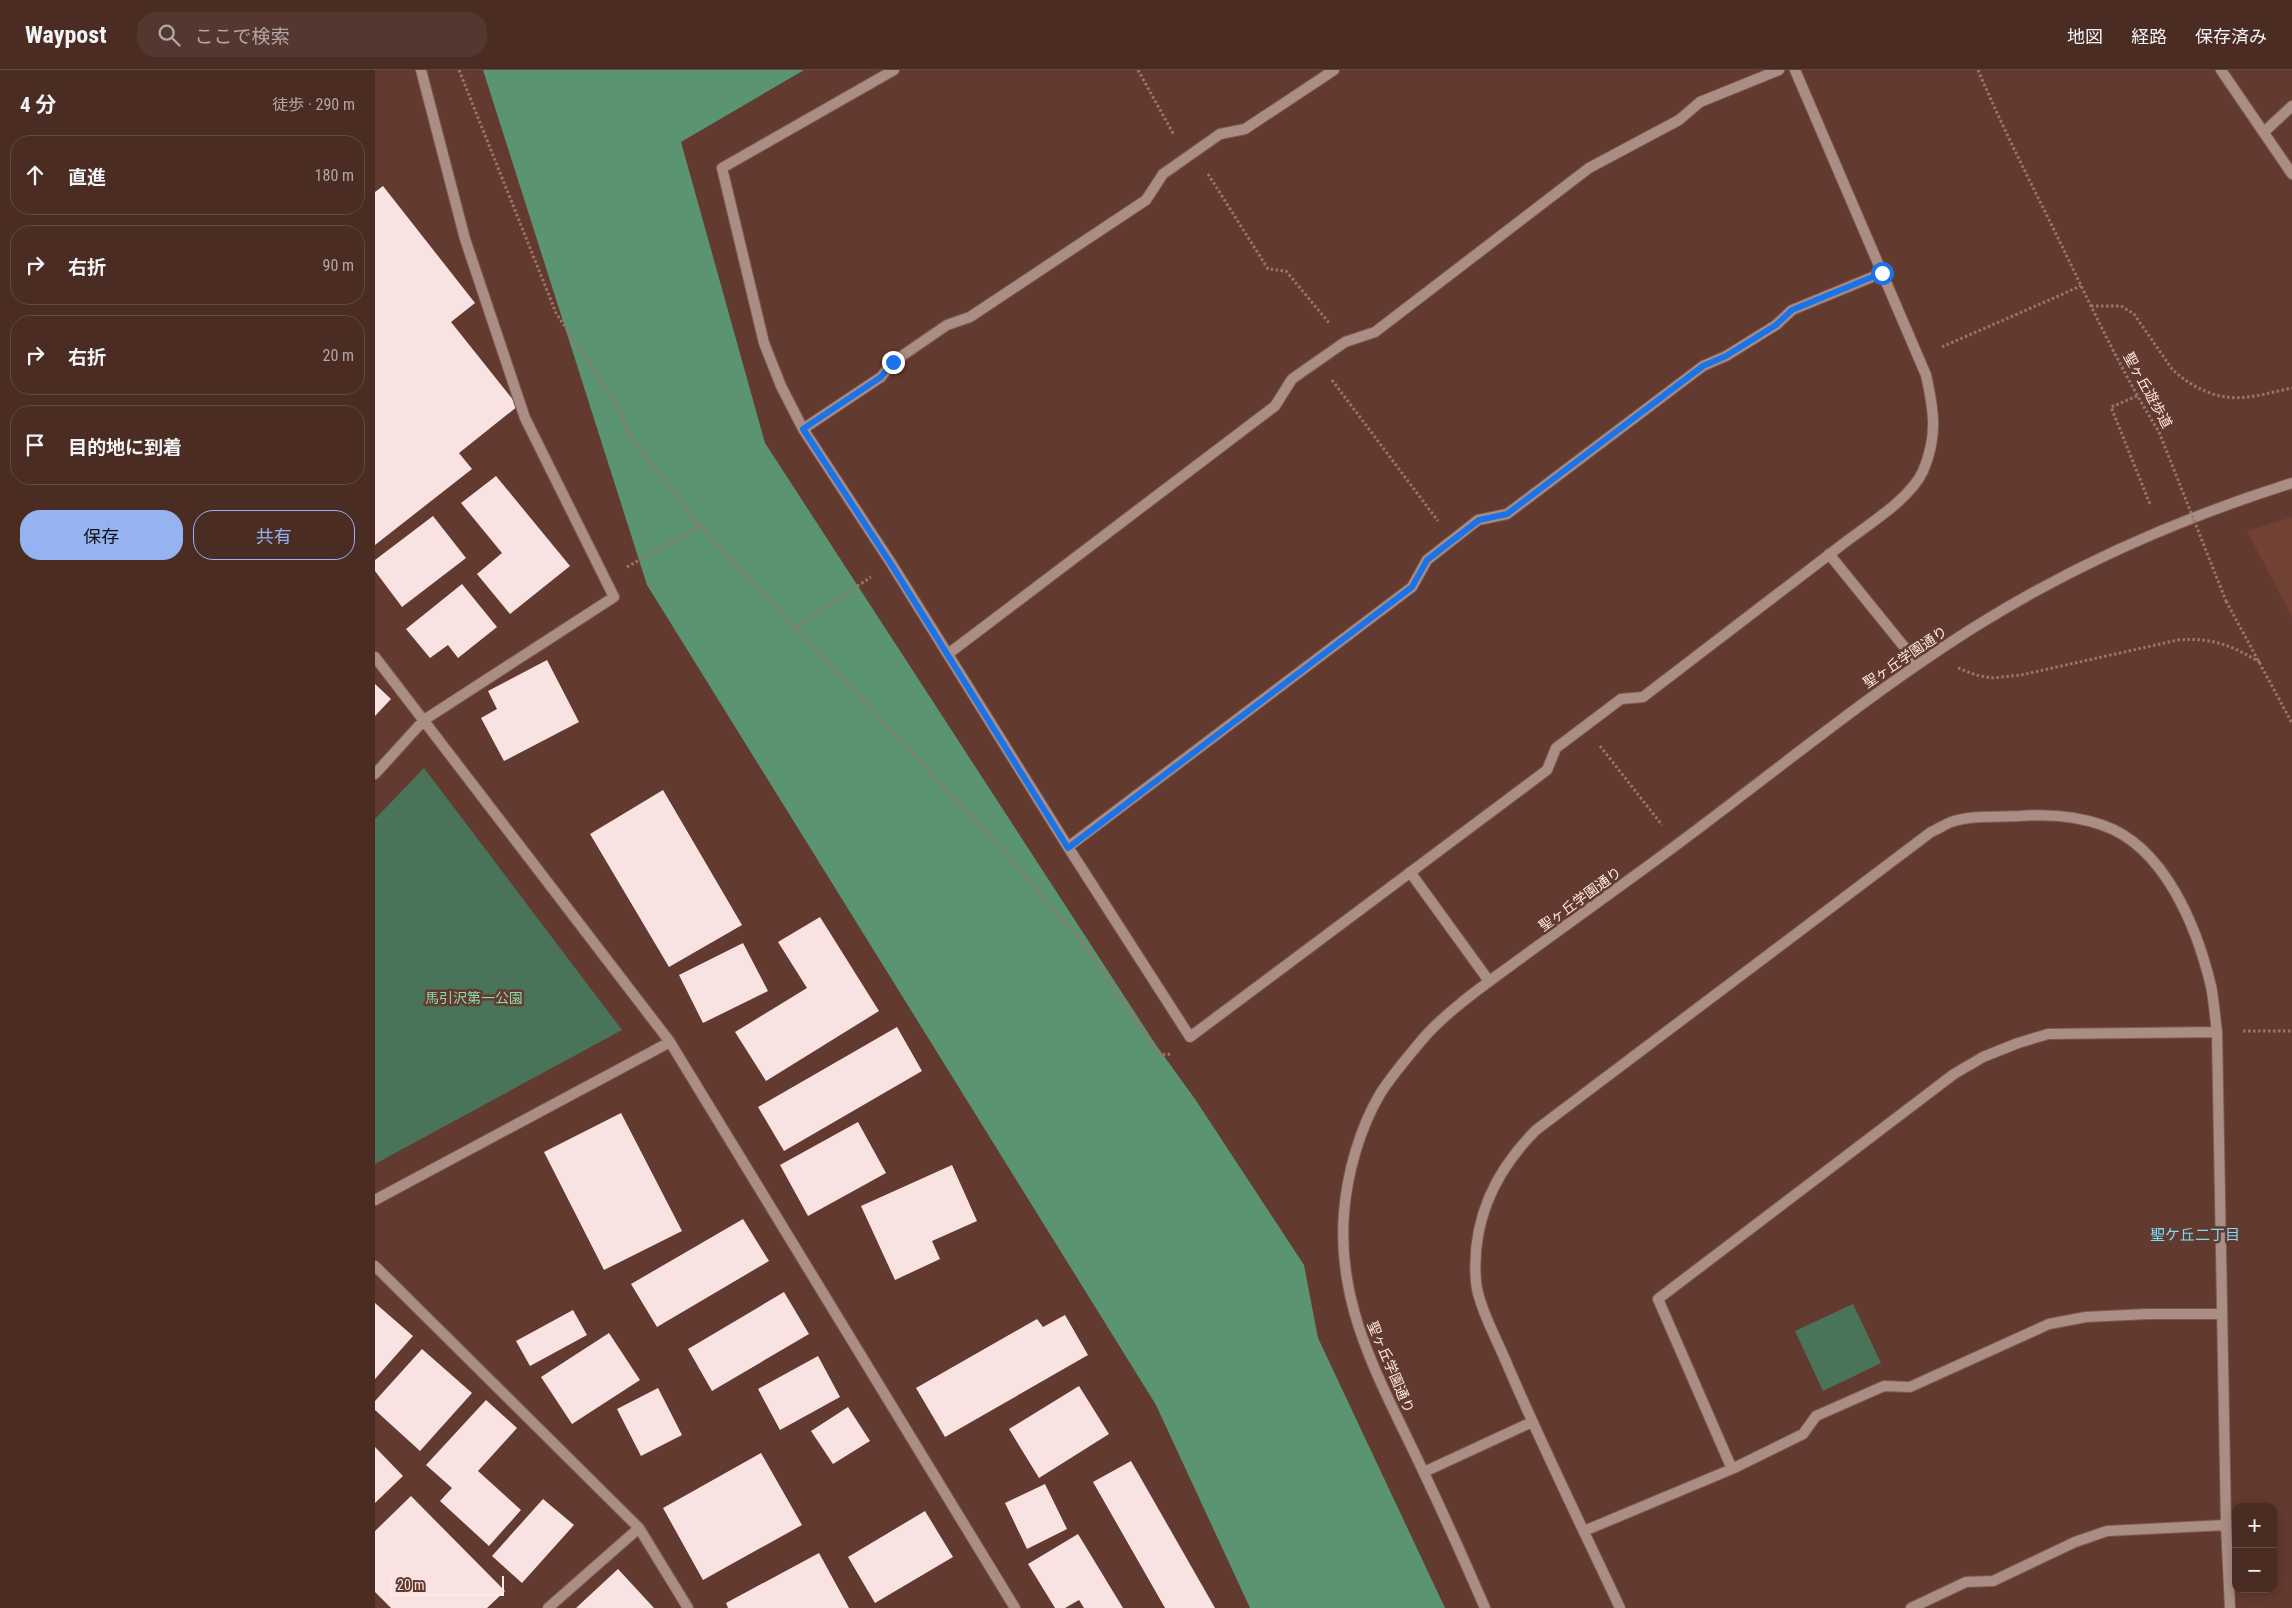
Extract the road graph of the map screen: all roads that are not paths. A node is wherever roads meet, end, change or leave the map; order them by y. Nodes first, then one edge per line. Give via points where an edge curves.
1 (421, 70) edge
2 (894, 70) edge
3 (1334, 70) edge
4 (1779, 70) edge
5 (1795, 70) edge
6 (2221, 70) edge
7 (2292, 106) edge
8 (2264, 132) junction
9 (2292, 174) edge
10 (1882, 273) junction
11 (803, 429) junction
12 (2292, 483) edge
13 (1829, 554) junction
14 (948, 654) junction
15 (375, 657) edge
16 (1918, 664) junction
17 (424, 720) junction
18 (375, 774) edge
19 (1068, 848) junction
20 (1410, 872) junction
21 (1489, 981) junction
22 (2217, 1032) junction
23 (670, 1042) junction
24 (375, 1200) edge
25 (375, 1266) edge
26 (2222, 1314) junction
27 (1532, 1422) junction
28 (1732, 1469) junction
29 (1424, 1472) junction
30 (2226, 1525) junction
31 (639, 1528) junction
32 (1584, 1531) junction
33 (549, 1608) edge
34 (688, 1608) edge
35 (1015, 1608) edge
36 (1485, 1608) edge
37 (1619, 1608) edge
38 (1911, 1608) edge
39 (2230, 1608) edge

1 - 17 street via 465,239 525,418 614,597
2 - 11 street via 722,168 764,343
3 - 11 street via 1245,129 1221,134 1163,174 1146,200 970,317 947,325 893,362 881,377
4 - 14 street via 1700,102 1679,120 1589,168 1375,332 1345,342 1292,379 1275,406
5 - 10 street
6 - 8 street
7 - 8 street
8 - 9 street
10 - 13 street via 1926,375 1935,415 1931,449 1910,491
10 - 19 street via 1792,310 1776,325 1726,356 1703,366 1507,514 1479,520 1427,560 1412,587
11 - 14 street
12 - 16 street, 聖ヶ丘学園通り via 2131,543 1985,620
13 - 16 street
13 - 20 street via 1643,697 1621,699 1557,748 1547,770
14 - 19 street
15 - 17 street
16 - 21 street, 聖ヶ丘学園通り
17 - 18 street
17 - 23 street
19 - 20 street via 1190,1037
20 - 21 street
21 - 29 street, 聖ヶ丘学園通り via 1425,1036 1379,1095 1356,1152 1344,1210 1343,1243 1352,1309 1367,1353
22 - 26 street
22 - 27 street via 2211,987 2195,936 2171,884 2153,860 2128,839 2104,826 2074,818 2039,815 1978,818 1953,822 1931,832 1537,1130 1517,1148 1503,1168 1487,1200 1478,1230 1476,1285
22 - 28 street via 2048,1034 1983,1057 1954,1074 1658,1299
23 - 24 street
23 - 35 street
25 - 31 street
26 - 28 street via 2103,1316 2049,1324 1910,1386 1884,1386 1816,1416 1803,1434
26 - 30 street
27 - 29 street
27 - 32 street
28 - 32 street
29 - 36 street, 聖ヶ丘学園通り
30 - 38 street via 2107,1531 2075,1542 1993,1581 1966,1582
30 - 39 street
31 - 33 street
31 - 34 street
32 - 37 street

